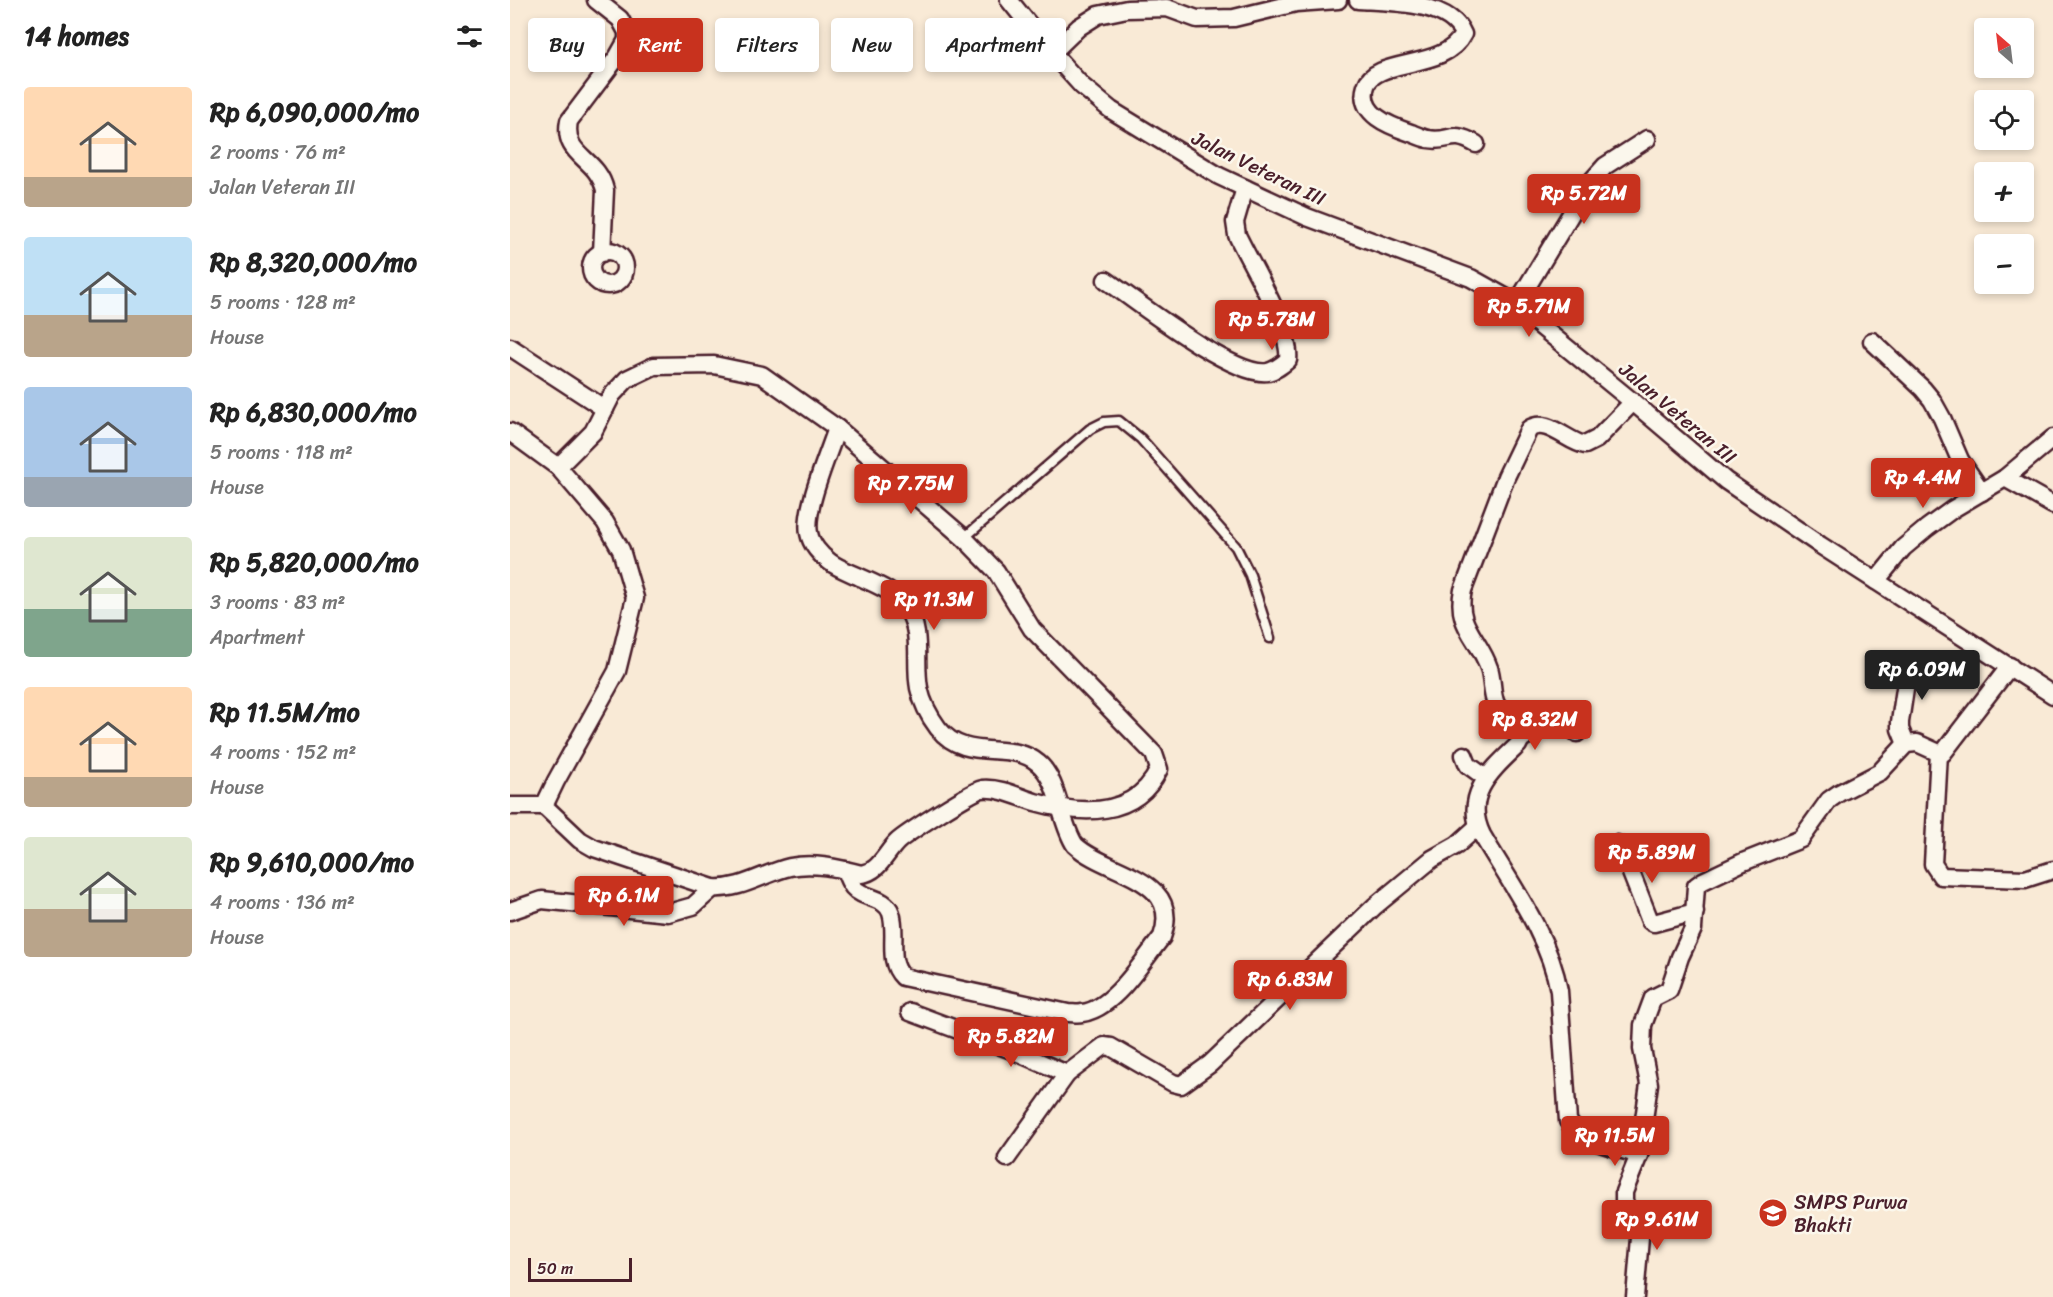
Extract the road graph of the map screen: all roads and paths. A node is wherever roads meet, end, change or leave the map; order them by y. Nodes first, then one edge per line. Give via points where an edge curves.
1 (596, 0) edge
2 (1009, 0) edge
3 (1338, 0) edge
4 (1358, 0) edge
5 (1024, 18) edge
6 (1066, 40) edge
7 (1066, 68) edge
8 (1647, 139) dead end
9 (1476, 144) dead end
10 (1245, 188) junction
11 (602, 253) dead end
12 (1106, 280) dead end
13 (1516, 305) junction
14 (1872, 341) dead end
15 (510, 347) edge
16 (1634, 402) junction
17 (605, 409) junction
18 (837, 428) junction
19 (510, 432) edge
20 (2053, 438) edge
21 (558, 467) junction
22 (2005, 478) junction
23 (1982, 492) junction
24 (2053, 505) edge
25 (964, 537) junction
26 (1876, 581) junction
27 (1270, 638) dead end
28 (1909, 662) dead end
29 (2010, 666) junction
30 (2053, 695) edge
31 (1578, 733) dead end
32 (1521, 739) junction
33 (1906, 744) junction
34 (1939, 753) junction
35 (1464, 755) dead end
36 (1486, 778) junction
37 (510, 806) edge
38 (544, 806) junction
39 (1062, 808) junction
40 (1478, 826) junction
41 (1617, 844) dead end
42 (846, 870) junction
43 (2053, 870) edge
44 (713, 888) junction
45 (510, 911) edge
46 (1695, 912) junction
47 (910, 1012) dead end
48 (1067, 1074) junction
49 (1639, 1155) junction
50 (1007, 1158) dead end
51 (1635, 1297) edge

1 - 11 street via 620,19 627,40 568,121 567,133 570,145 594,168 603,183
2 - 5 street, Jalan Veteran III
3 - 6 street via 1296,3 1234,18 1197,19 1167,8 1127,9 1098,15
4 - 9 street via 1428,8 1459,26 1463,34 1450,50 1373,74 1364,96 1377,118 1391,126 1428,139 1462,135
7 - 10 street, Jalan Veteran III via 1111,110 1180,154
8 - 13 street via 1605,166 1589,184
10 - 12 street via 1235,222 1237,235 1290,349 1288,360 1280,367 1256,372 1236,364 1195,343
10 - 13 street, Jalan Veteran III via 1307,217 1471,278
13 - 16 street, Jalan Veteran III
14 - 23 street via 1932,400 1960,460
15 - 17 street
16 - 26 street, Jalan Veteran III via 1726,481
16 - 32 street via 1597,439 1585,445 1540,424 1529,429 1462,590 1461,611 1467,630 1486,658 1496,704
17 - 18 street via 627,379 654,366 714,365 762,375
17 - 21 street via 593,432
18 - 25 street
18 - 39 street via 811,507 808,532 812,543 830,562 891,593 906,607 916,627 921,695 940,730 962,747 1015,753 1037,762 1049,777
19 - 21 street
20 - 22 street
21 - 38 street via 605,522 621,550 635,598 617,671
22 - 23 street
22 - 24 street
23 - 26 street via 1903,548
25 - 27 lane via 1090,429 1104,422 1119,421 1141,439 1236,547 1250,575
25 - 39 street via 996,571 1032,629 1157,761 1159,769 1153,781 1129,802 1096,810
26 - 29 street, Jalan Veteran III
28 - 33 street via 1900,722
29 - 30 street, Jalan Veteran III
29 - 34 street via 1947,748
31 - 32 street via 1562,718
32 - 36 street
33 - 34 street via 1917,743
33 - 46 street via 1880,772 1829,800 1801,839 1696,886
34 - 43 street via 1933,864 1941,876 2025,879
35 - 36 street via 1468,765
36 - 40 street via 1475,811
37 - 38 street
38 - 44 street via 594,848
39 - 42 street via 1002,791 971,792 904,835 868,873
39 - 42 street via 1075,845 1146,883 1158,894 1166,913 1162,937 1115,996 1084,1013 1068,1013 903,977 894,963 891,912 885,904 854,889
40 - 48 street via 1375,906 1190,1080 1181,1085 1173,1083 1104,1046
40 - 49 street via 1544,941 1555,970 1568,1121 1582,1135
41 - 46 street via 1650,921
42 - 44 street via 806,864 726,889
44 - 45 street via 693,906 668,913 542,900
46 - 49 street via 1693,929 1670,990 1653,998 1643,1025 1642,1049 1649,1084
47 - 48 street
48 - 50 street
49 - 51 street via 1624,1192 1624,1202 1640,1238

